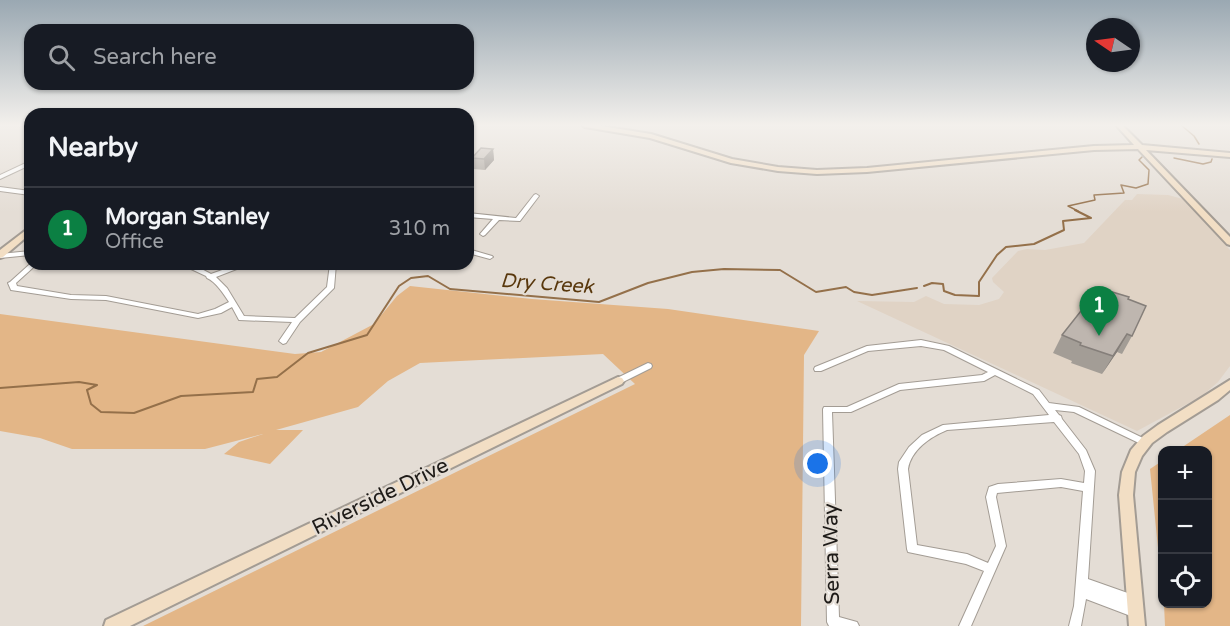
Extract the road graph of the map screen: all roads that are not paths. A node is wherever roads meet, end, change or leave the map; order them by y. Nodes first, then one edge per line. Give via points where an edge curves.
1 (705, 154) edge
2 (1018, 154) edge
3 (1149, 154) edge
4 (24, 166) edge
5 (0, 177) edge
6 (0, 189) edge
7 (24, 192) edge
8 (536, 196) dead end
9 (474, 216) edge
10 (497, 218) junction
11 (483, 234) dead end
12 (24, 235) edge
13 (1230, 242) edge
14 (474, 253) edge
15 (24, 255) edge
16 (0, 256) edge
17 (490, 257) dead end
18 (27, 270) edge
19 (198, 270) edge
20 (228, 270) edge
21 (334, 270) edge
22 (209, 277) junction
23 (233, 303) junction
24 (297, 320) junction
25 (283, 341) dead end
26 (648, 366) dead end
27 (818, 369) dead end
28 (995, 372) junction
29 (618, 381) joint
30 (1230, 384) edge
31 (1048, 406) junction
32 (1058, 418) junction
33 (1144, 442) junction
34 (1089, 488) junction
35 (991, 570) junction
36 (1082, 587) junction
37 (1137, 613) edge
38 (112, 626) edge
39 (852, 626) edge
40 (965, 626) edge
41 (1075, 626) edge

1 - 2 main road via 778,169 848,172
3 - 13 main road
4 - 5 street
6 - 7 street
8 - 10 street via 518,220
9 - 10 street
10 - 11 street
12 - 16 main road
14 - 17 street
15 - 16 street
18 - 23 street via 12,283 14,288 106,298 198,316
19 - 22 street
20 - 22 street
21 - 24 street via 330,288
22 - 23 street via 223,285
23 - 24 street via 242,318
24 - 25 street
26 - 29 street, Riverside Drive
27 - 28 street via 862,350 926,343 946,348
28 - 31 street via 1034,390
28 - 39 street, Serra Way via 984,378 899,387 848,410 827,409 832,622
29 - 38 main road, Riverside Drive
30 - 33 main road
31 - 32 street
31 - 33 street via 1076,409
32 - 34 street via 1086,459
32 - 35 street via 946,427 935,431 904,459 912,549 967,559
33 - 37 main road via 1132,457 1125,485
34 - 35 street via 1056,483 993,490 991,497 1001,542
34 - 36 street
35 - 40 street
36 - 37 street
36 - 41 street

